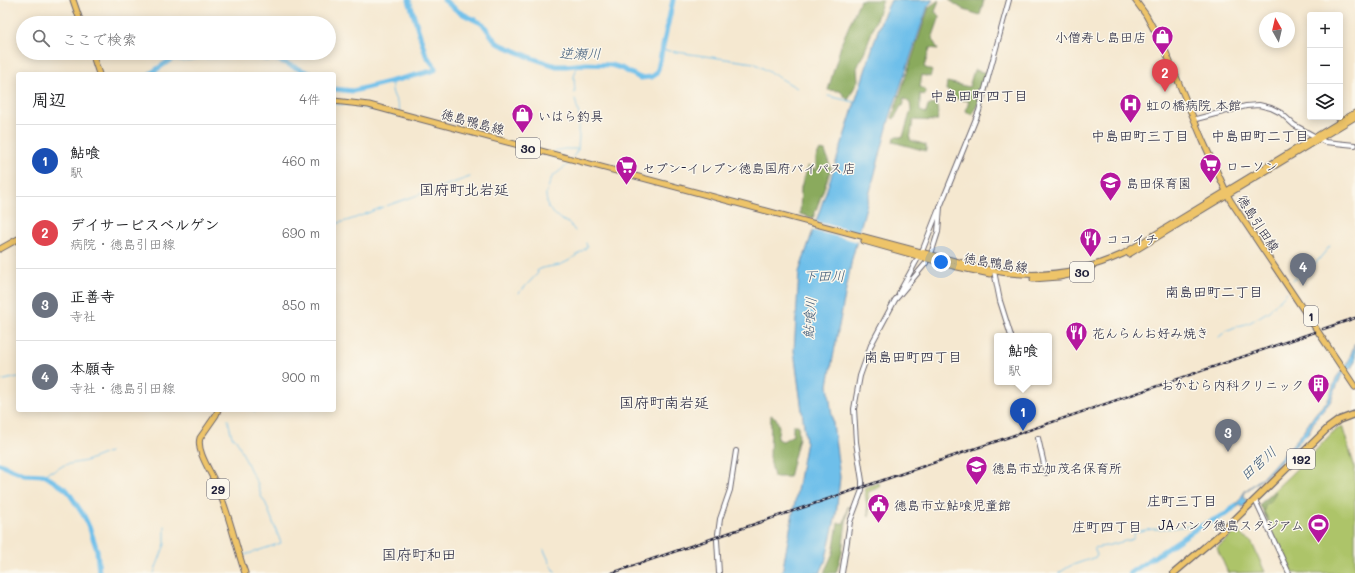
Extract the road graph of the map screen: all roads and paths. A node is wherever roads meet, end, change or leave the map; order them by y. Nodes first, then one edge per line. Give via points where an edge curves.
1 (73, 0) edge
2 (1009, 0) edge
3 (1135, 0) edge
4 (79, 16) edge
5 (94, 60) edge
6 (98, 72) edge
7 (336, 101) edge
8 (1187, 103) junction
9 (1355, 112) edge
10 (1355, 117) edge
11 (1196, 118) junction
12 (1318, 138) junction
13 (1355, 145) edge
14 (1227, 193) junction
15 (940, 207) junction
16 (16, 240) edge
17 (0, 249) edge
18 (932, 251) dead end
19 (919, 254) junction
20 (926, 263) dead end
21 (994, 273) junction
22 (895, 300) junction
23 (1010, 333) edge
24 (1342, 366) junction
25 (1348, 374) junction
26 (1355, 382) edge
27 (1355, 387) edge
28 (217, 412) edge
29 (1355, 414) edge
30 (1355, 417) edge
31 (1038, 438) dead end
32 (736, 451) dead end
33 (1046, 474) dead end
34 (1256, 502) junction
35 (1249, 509) junction
36 (718, 534) dead end
37 (717, 540) dead end
38 (245, 573) edge
39 (719, 573) edge
40 (842, 573) edge
41 (1174, 573) edge
42 (1180, 573) edge
43 (1289, 573) edge

1 - 4 main road
2 - 15 street via 979,111
3 - 8 main road, 徳島引田線 / 1 via 1165,50
5 - 6 main road
7 - 19 main road, 徳島鴨島線 / 30 via 369,105
8 - 11 main road, 徳島引田線 / 1
8 - 14 main road, 徳島引田線 / 1
9 - 12 main road, 徳島鴨島線 / 30
10 - 12 main road, 徳島鴨島線 / 30
11 - 12 street via 1259,105 1281,113 1294,125
11 - 14 main road, 徳島引田線 / 1
12 - 13 street via 1328,143
12 - 14 main road, 徳島鴨島線 / 30
14 - 21 main road, 徳島鴨島線 / 30 via 1130,250 1101,263 1070,272 1042,275
14 - 24 main road, 徳島引田線 / 1
14 - 24 main road, 徳島引田線 / 1 via 1244,223
15 - 18 street via 938,232
15 - 19 street
16 - 17 main road
19 - 21 main road, 徳島鴨島線 / 30
19 - 22 street
20 - 22 street
21 - 23 street
22 - 40 street via 866,356 857,389 854,409 862,490 850,522
24 - 25 main road, 1
25 - 26 main road, 1
25 - 27 main road, 1
28 - 38 main road, 29 via 199,441 204,459 222,498
29 - 34 highway, 192 via 1342,418 1328,428
30 - 34 highway, 192 via 1330,429
31 - 33 street
32 - 36 street via 730,490 720,519
34 - 35 highway, 192
34 - 43 street
35 - 41 highway, 192
35 - 42 highway, 192
37 - 39 street

